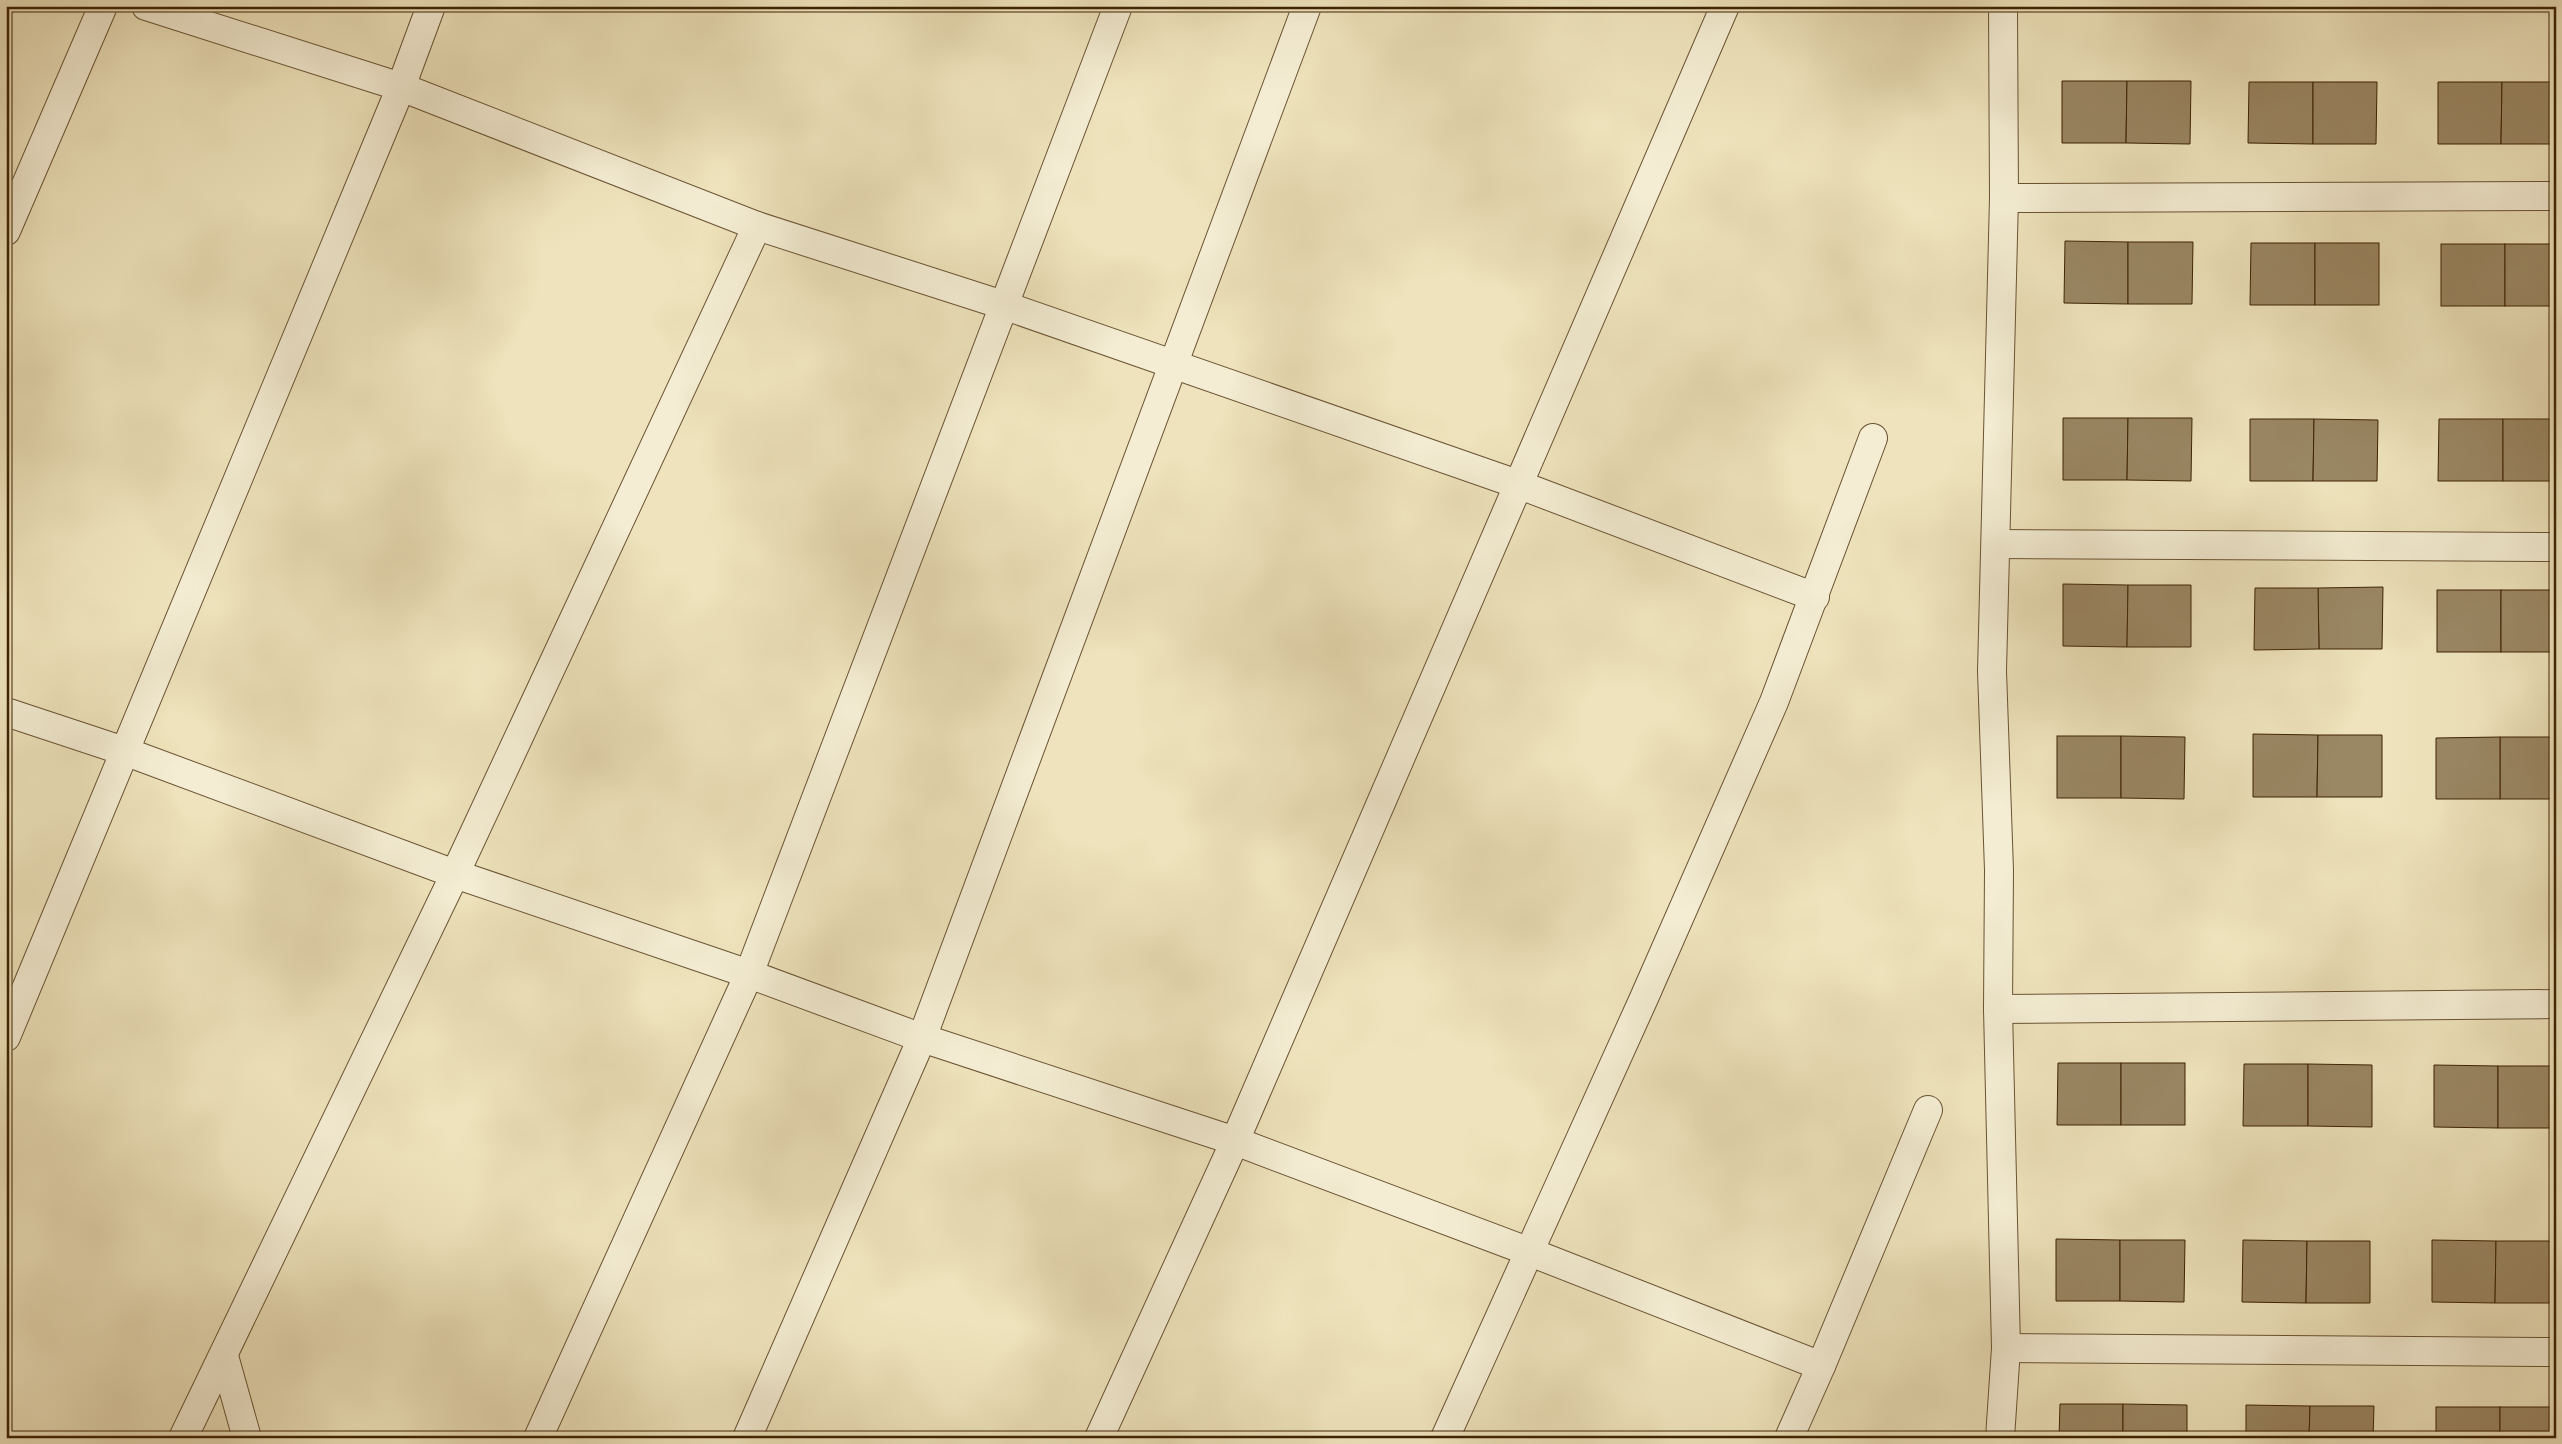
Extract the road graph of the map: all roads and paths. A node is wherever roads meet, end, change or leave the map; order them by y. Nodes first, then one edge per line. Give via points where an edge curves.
1 (103, 6) edge
2 (146, 6) edge
3 (430, 6) edge
4 (1118, 6) edge
5 (1307, 6) edge
6 (1725, 6) edge
7 (2003, 6) edge
8 (400, 87) junction
9 (2556, 196) edge
10 (2004, 198) junction
11 (757, 226) junction
12 (6, 231) edge
13 (1003, 305) junction
14 (1174, 365) junction
15 (1873, 438) dead end
16 (1520, 485) junction
17 (1997, 544) junction
18 (2556, 547) edge
19 (1815, 597) junction
20 (6, 712) edge
21 (124, 752) junction
22 (455, 874) junction
23 (749, 974) junction
24 (2556, 1004) edge
25 (1998, 1009) junction
26 (6, 1037) edge
27 (922, 1038) junction
28 (1928, 1110) dead end
29 (1235, 1141) junction
30 (1530, 1252) junction
31 (2006, 1348) junction
32 (2556, 1352) edge
33 (224, 1356) junction
34 (1821, 1366) junction
35 (183, 1438) edge
36 (247, 1438) edge
37 (538, 1438) edge
38 (747, 1438) edge
39 (1099, 1438) edge
40 (1446, 1438) edge
41 (1788, 1438) edge
42 (2000, 1438) edge

1 - 12 street
2 - 8 street
3 - 8 street
4 - 13 street
5 - 14 street
6 - 16 street
7 - 10 street
8 - 11 street
8 - 21 street
9 - 10 street
10 - 17 street
11 - 13 street
11 - 22 street
13 - 14 street
13 - 23 street
14 - 16 street
14 - 27 street
15 - 19 street
16 - 19 street
16 - 29 street
17 - 18 street
17 - 25 street via 1992,671 1999,870
19 - 30 street via 1774,702
20 - 21 street
21 - 22 street
21 - 26 street
22 - 23 street
22 - 33 street
23 - 27 street
23 - 37 street
24 - 25 street
25 - 31 street
27 - 29 street
27 - 38 street
28 - 34 street
29 - 30 street
29 - 39 street
30 - 34 street
30 - 40 street
31 - 32 street
31 - 42 street
33 - 35 street
33 - 36 street
34 - 41 street

